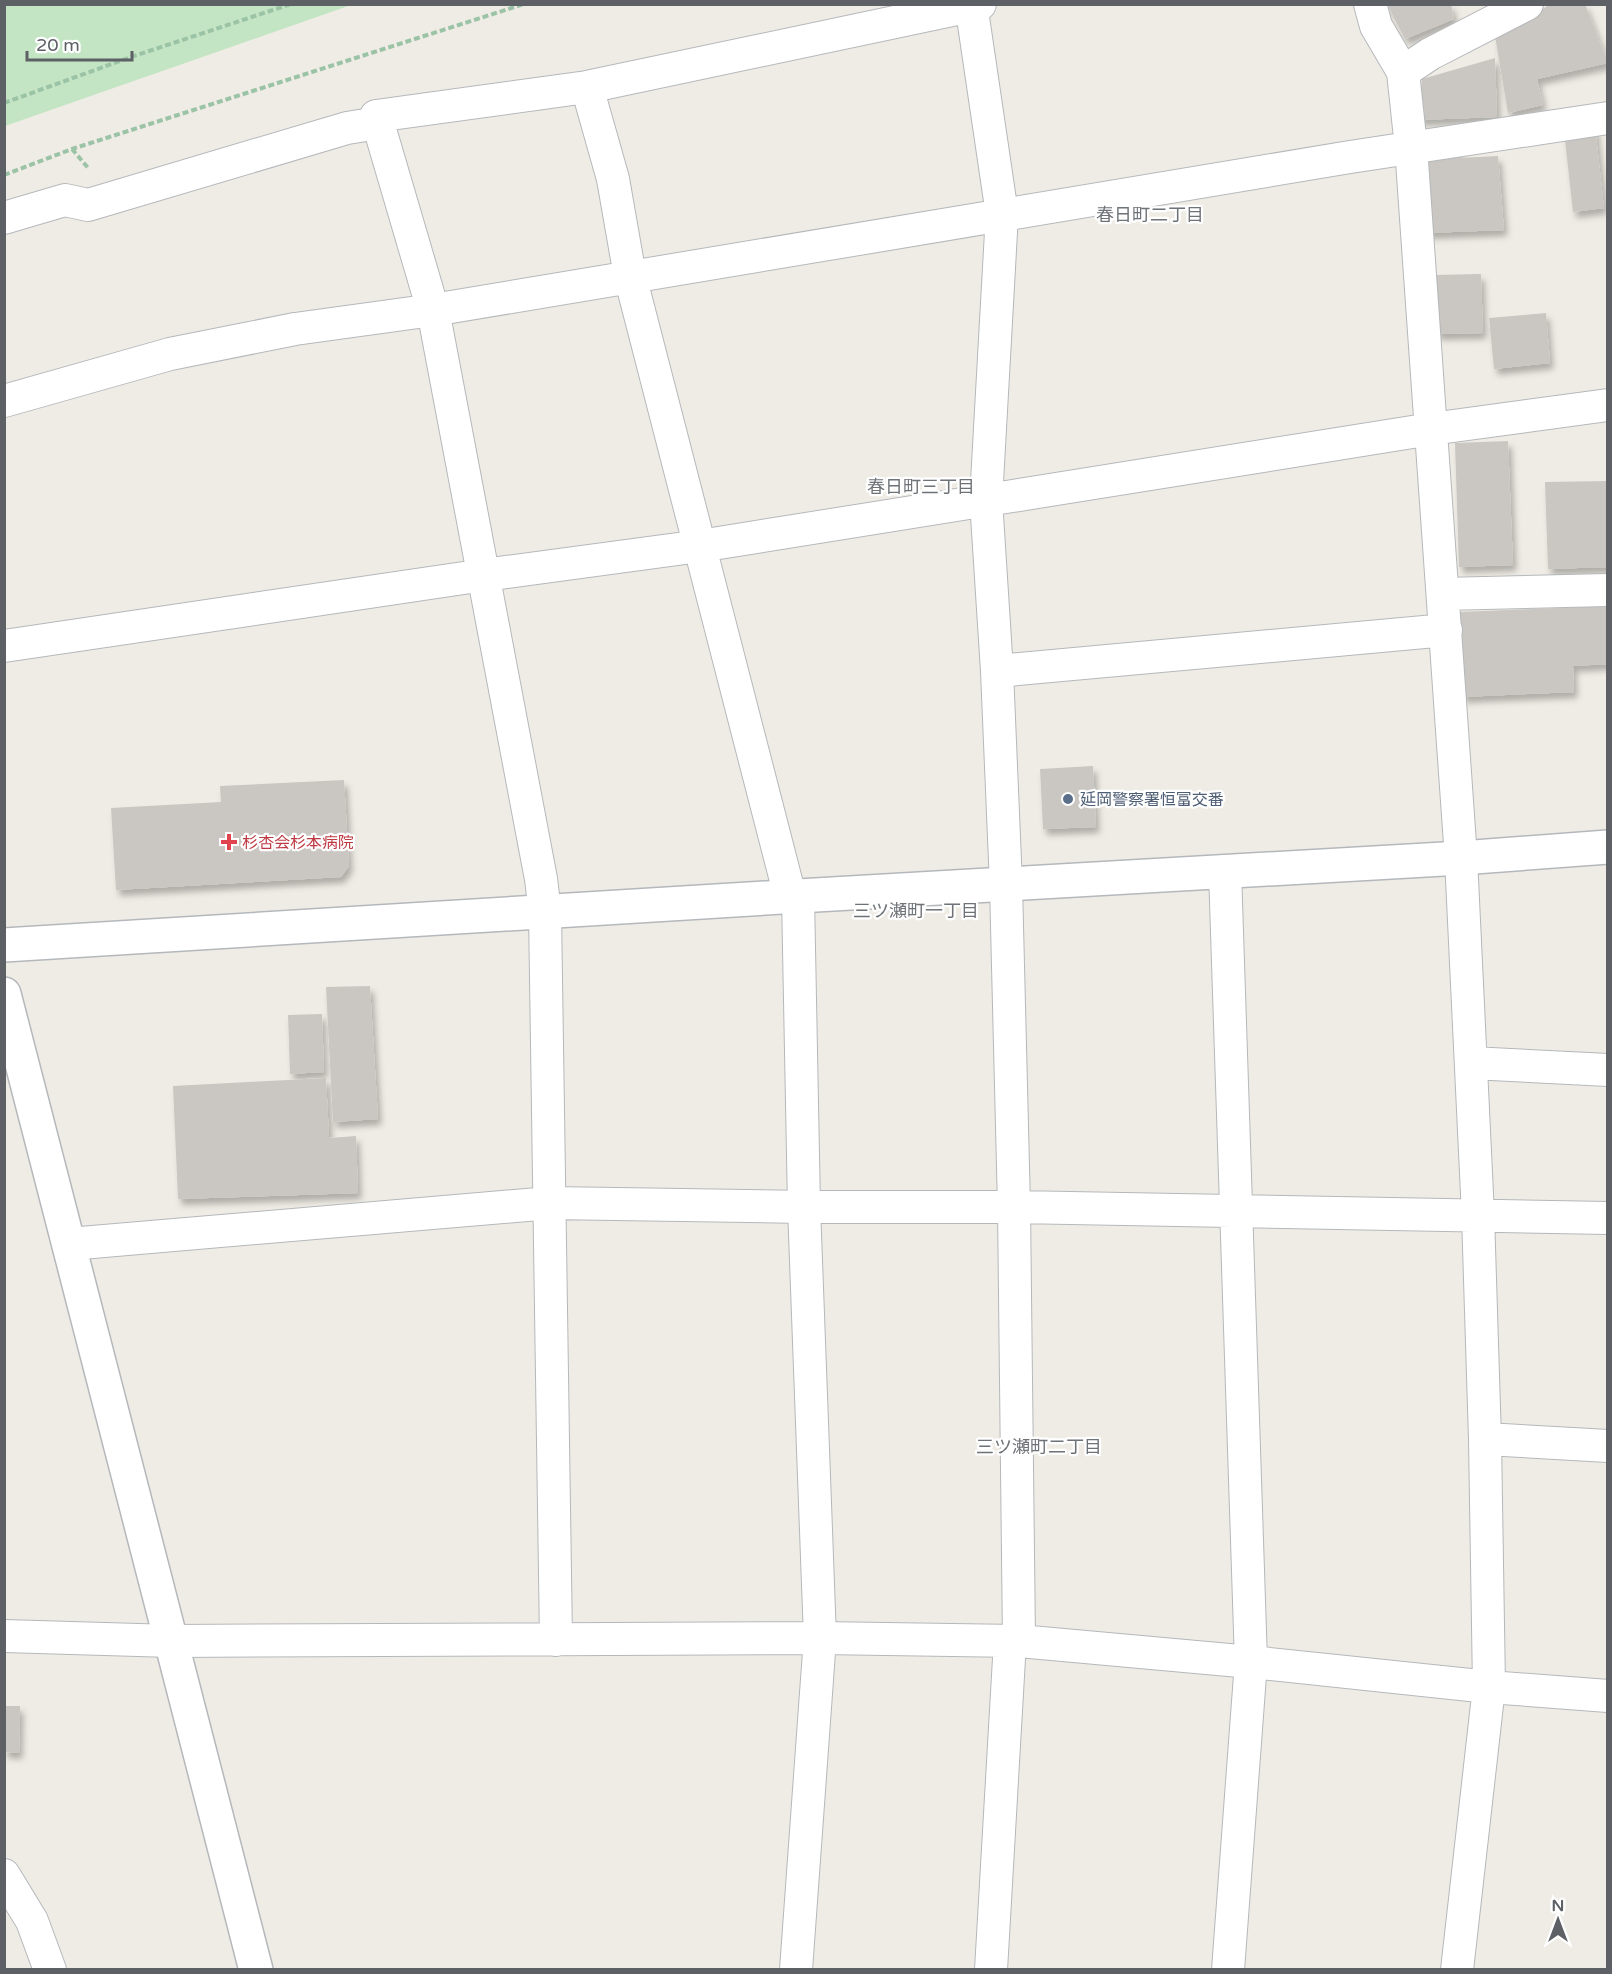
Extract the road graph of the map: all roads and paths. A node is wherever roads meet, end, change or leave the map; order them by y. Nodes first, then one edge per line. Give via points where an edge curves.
1 (291, 4) edge
2 (524, 4) edge
3 (1370, 4) edge
4 (1527, 4) edge
5 (974, 5) edge
6 (1403, 72) junction
7 (588, 87) junction
8 (4, 103) edge
9 (1608, 118) edge
10 (378, 123) junction
11 (1411, 147) junction
12 (4, 175) edge
13 (1002, 214) junction
14 (4, 218) edge
15 (630, 276) junction
16 (434, 310) junction
17 (4, 400) edge
18 (1608, 405) edge
19 (1431, 429) junction
20 (986, 500) junction
21 (700, 546) junction
22 (484, 575) junction
23 (1608, 590) edge
24 (1443, 594) junction
25 (1446, 630) junction
26 (4, 646) edge
27 (997, 671) junction
28 (1608, 848) edge
29 (1461, 858) junction
30 (1225, 871) junction
31 (1006, 885) junction
32 (794, 896) junction
33 (545, 912) junction
34 (4, 945) edge
35 (4, 994) edge
36 (1471, 1063) junction
37 (1608, 1070) edge
38 (550, 1203) junction
39 (804, 1207) junction
40 (1014, 1207) junction
41 (1237, 1211) junction
42 (1478, 1215) junction
43 (1608, 1218) edge
44 (69, 1244) junction
45 (1485, 1439) junction
46 (1608, 1446) edge
47 (4, 1636) edge
48 (820, 1638) junction
49 (556, 1640) junction
50 (172, 1641) junction
51 (1015, 1641) junction
52 (1251, 1662) junction
53 (1489, 1687) junction
54 (1608, 1696) edge
55 (4, 1875) edge
56 (50, 1970) edge
57 (256, 1970) edge
58 (796, 1970) edge
59 (991, 1970) edge
60 (1228, 1970) edge
61 (1457, 1970) edge

1 - 8 path
2 - 12 path via 72,149
3 - 6 street via 1376,27
4 - 6 street
5 - 7 street
5 - 13 street
6 - 11 street
7 - 10 street via 376,116
7 - 15 street via 613,179
9 - 11 street
10 - 14 street via 347,128 88,205 66,200
10 - 16 street
11 - 13 street
11 - 19 street
13 - 15 street
13 - 20 street
15 - 16 street
15 - 21 street
16 - 17 street via 295,329 171,354
16 - 22 street
18 - 19 street
19 - 20 street
19 - 24 street
20 - 21 street
20 - 27 street
21 - 22 street
21 - 32 street
22 - 26 street
22 - 33 street
23 - 24 street
24 - 25 street
25 - 27 street
25 - 29 street
27 - 31 street
28 - 29 street
29 - 30 street
29 - 36 street
30 - 31 street
30 - 41 street
31 - 32 street
31 - 40 street
32 - 33 street
32 - 39 street
33 - 34 street
33 - 38 street
35 - 44 street
36 - 37 street
36 - 42 street
38 - 39 street
38 - 44 street
38 - 49 street
39 - 40 street
39 - 48 street
40 - 41 street
40 - 51 street
41 - 42 street
41 - 52 street
42 - 43 street
42 - 45 street
44 - 50 street
45 - 46 street
45 - 53 street
47 - 50 street
48 - 49 street
48 - 51 street
48 - 58 street
49 - 50 street
50 - 57 street
51 - 52 street
51 - 59 street
52 - 53 street
52 - 60 street
53 - 54 street
53 - 61 street
55 - 56 street via 32,1921

